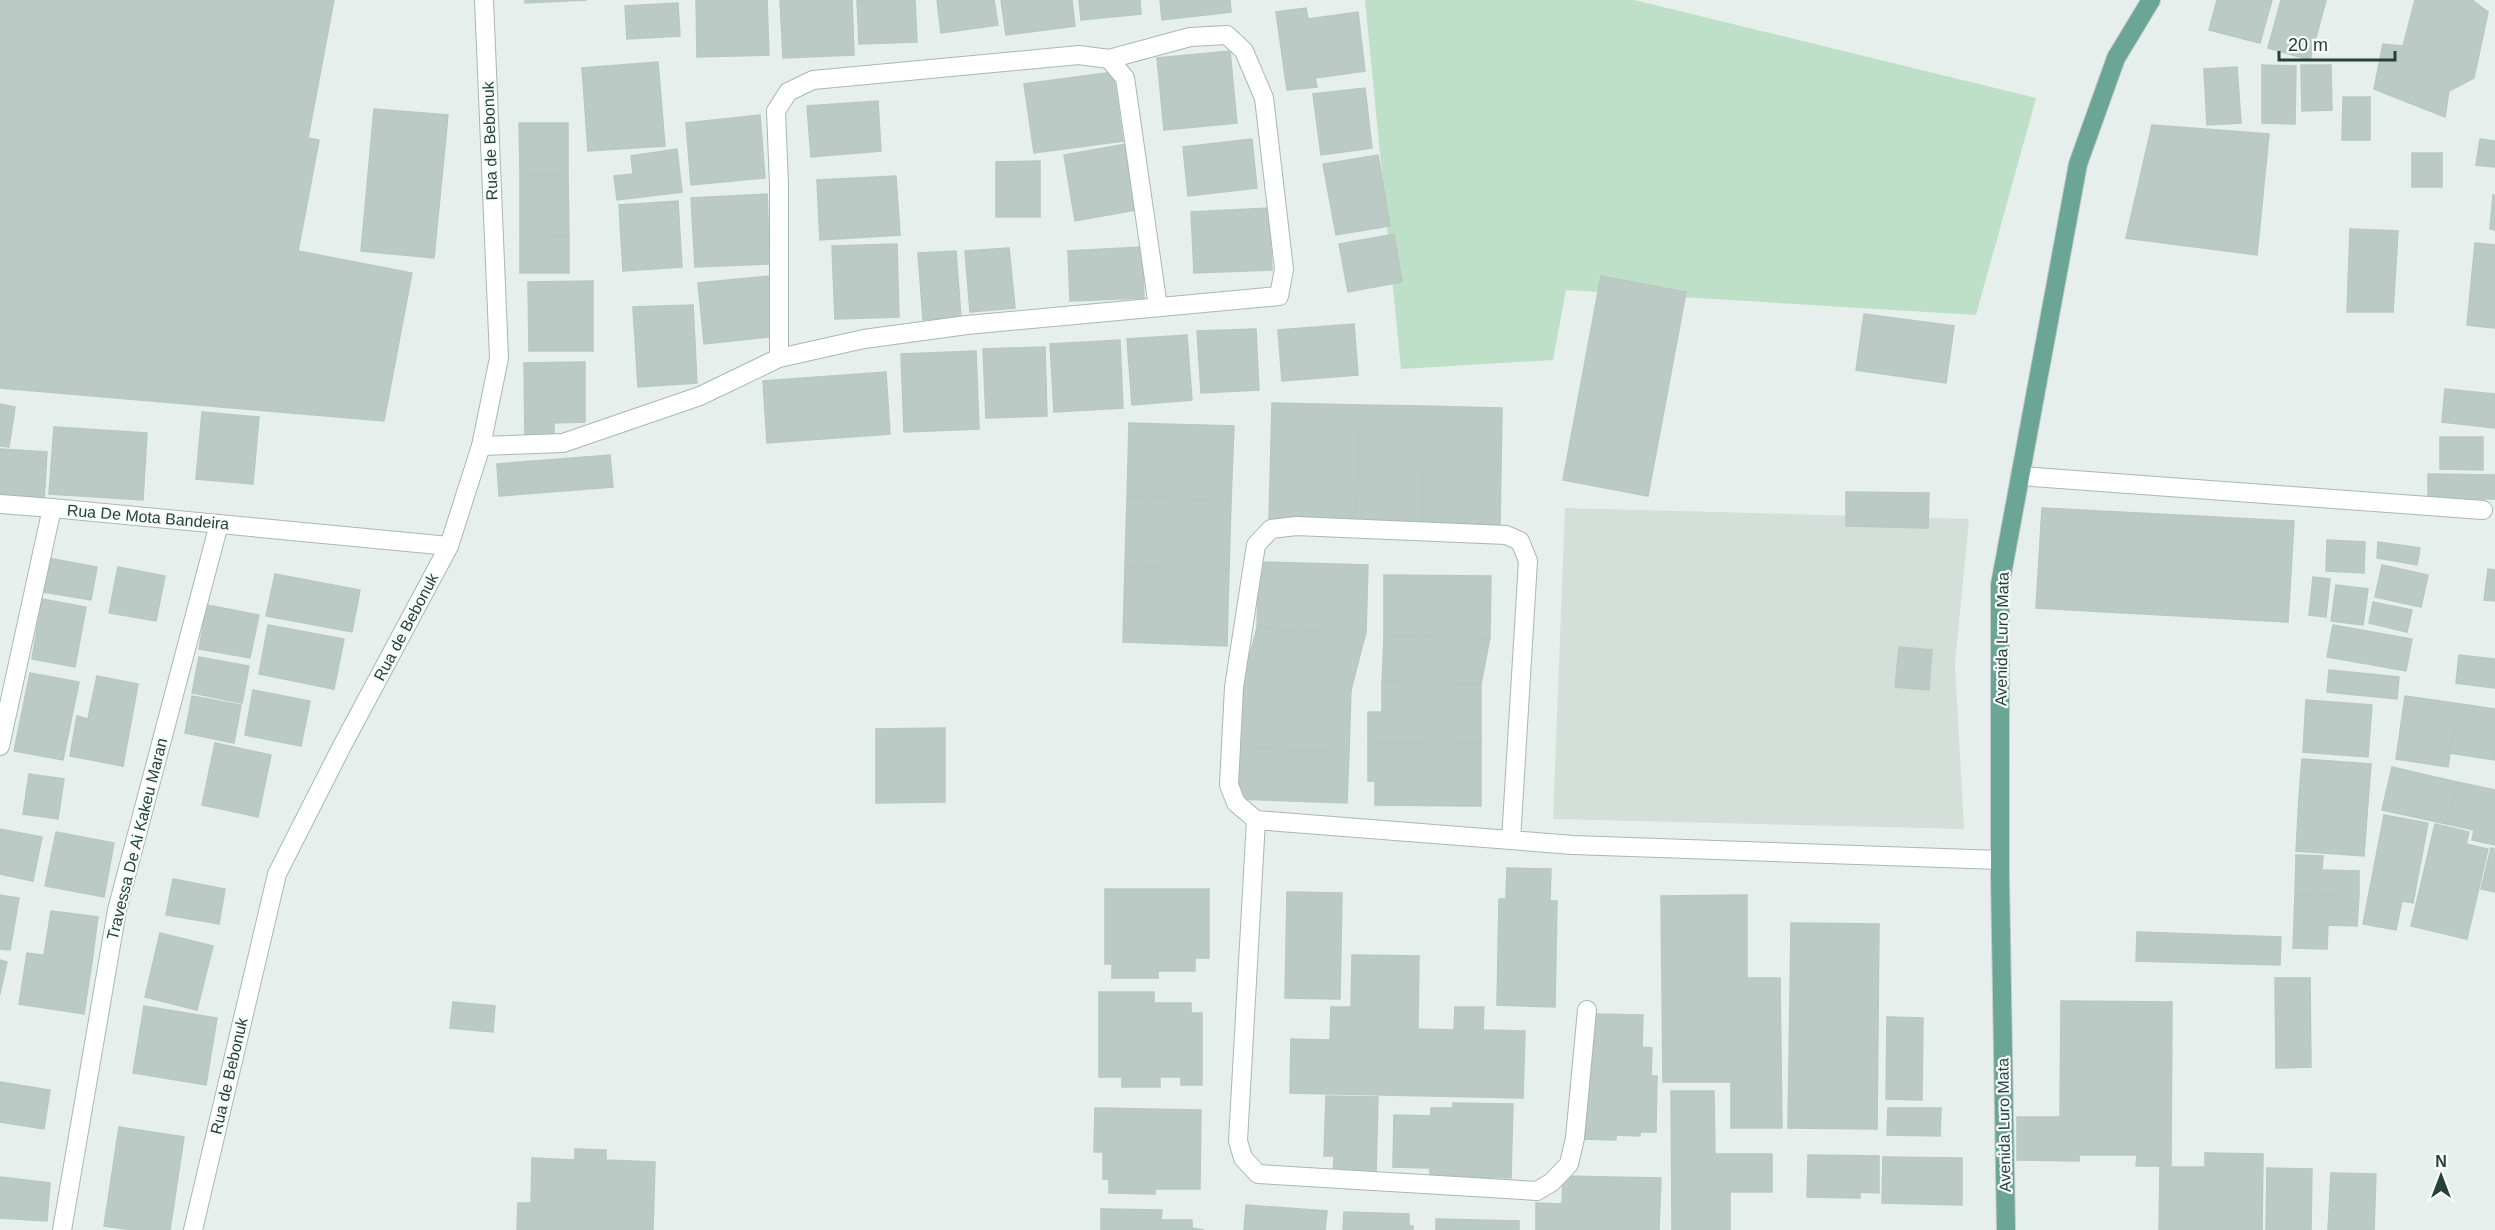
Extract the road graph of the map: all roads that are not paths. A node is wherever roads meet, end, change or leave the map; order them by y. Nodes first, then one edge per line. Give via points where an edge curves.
1 (484, 0) edge
2 (2151, 0) edge
3 (1109, 59) junction
4 (1158, 307) junction
5 (779, 358) junction
6 (481, 446) junction
7 (2020, 476) junction
8 (0, 504) edge
9 (52, 508) junction
10 (2482, 510) dead end
11 (219, 524) junction
12 (449, 546) junction
13 (0, 746) edge
14 (1256, 820) junction
15 (1511, 840) junction
16 (2000, 860) junction
17 (1587, 1010) dead end
18 (62, 1230) edge
19 (193, 1230) edge
20 (2006, 1230) edge

1 - 6 street, Rua de Bebonuk via 499,358
2 - 7 main road, Avenida Luro Mata via 2116,58 2078,164
3 - 4 street via 1125,78
3 - 4 street via 1190,37 1227,35 1244,51 1264,98 1284,269 1279,296
3 - 5 street via 1079,55 813,80 788,92 776,111
4 - 5 street via 967,325 864,339
5 - 6 street via 700,396 563,443
6 - 12 street, Rua de Bebonuk
7 - 10 street
7 - 16 main road, Avenida Luro Mata via 2000,585
8 - 9 street
9 - 11 street, Rua De Mota Bandeira
9 - 13 street, Rua De Mota Bandeira
11 - 12 street, Rua De Mota Bandeira
11 - 18 street, Travessa De Ai Kakeu Maran via 117,910
12 - 19 street, Rua de Bebonuk via 277,874
14 - 15 street
14 - 15 street via 1236,803 1229,785 1234,687 1256,545 1271,529 1296,526 1506,535 1520,541 1528,561
14 - 17 street via 1238,1141 1243,1158 1258,1174 1538,1191 1569,1164
15 - 16 street
16 - 20 main road, Avenida Luro Mata

